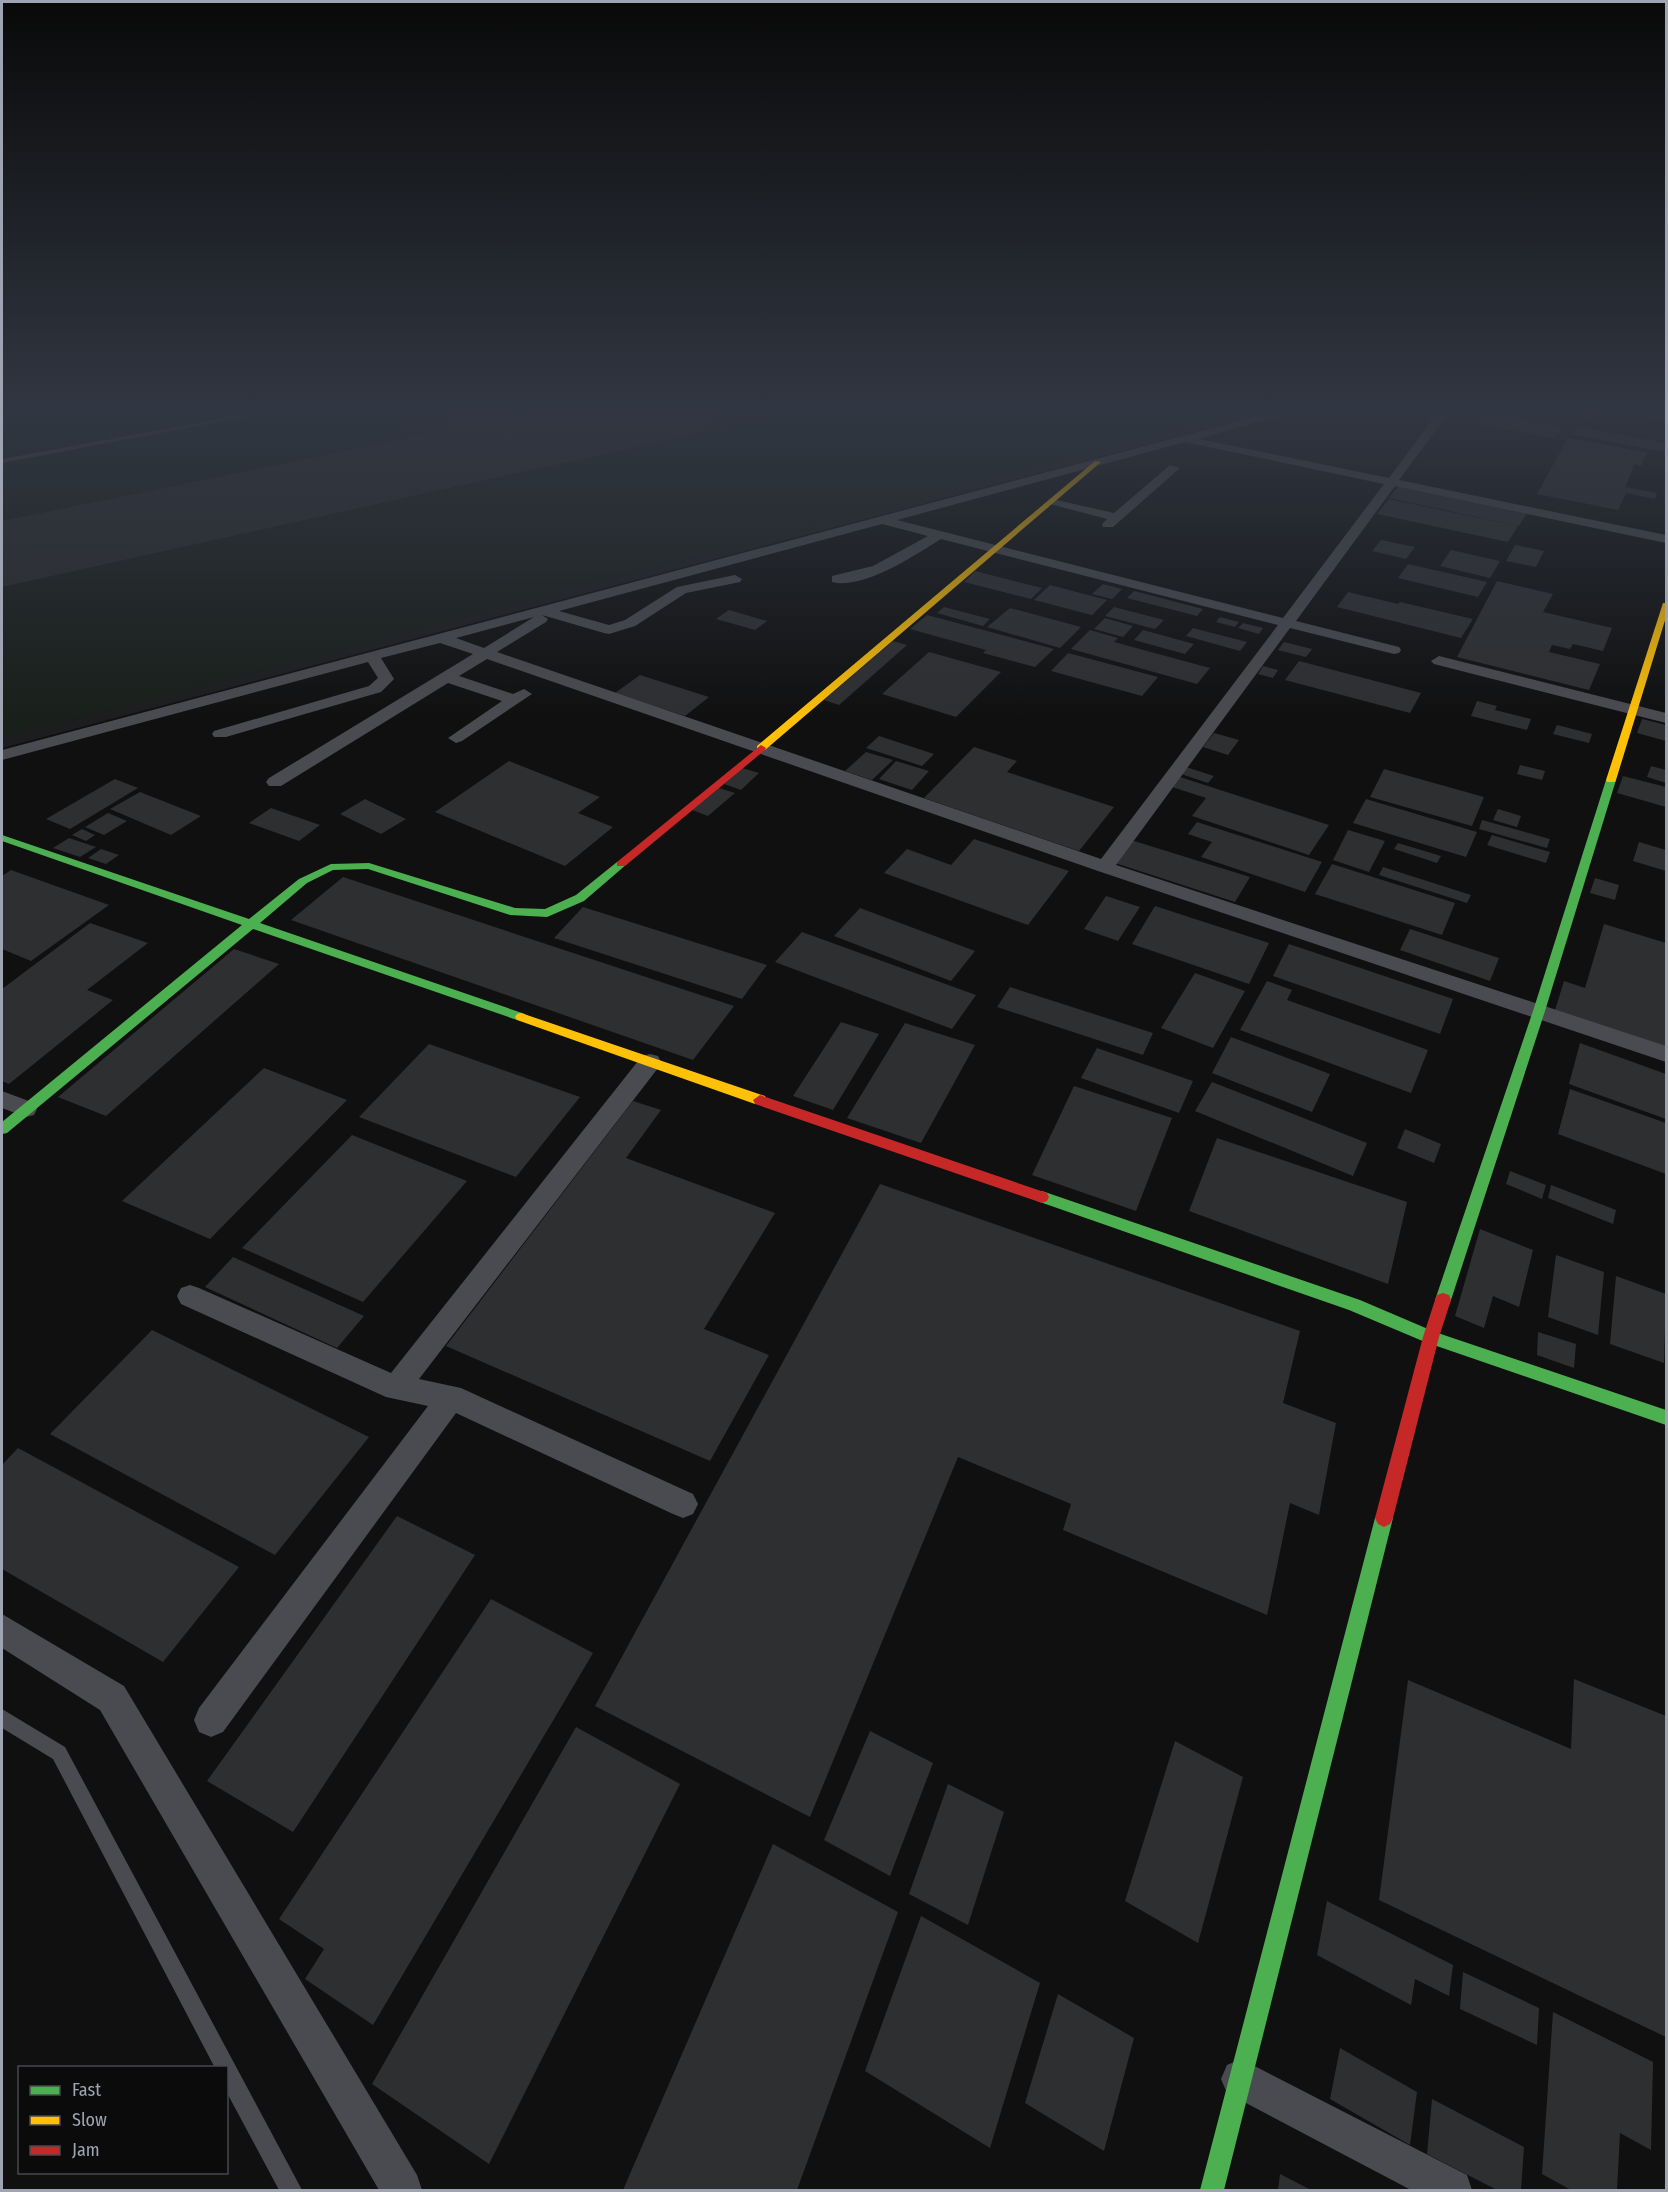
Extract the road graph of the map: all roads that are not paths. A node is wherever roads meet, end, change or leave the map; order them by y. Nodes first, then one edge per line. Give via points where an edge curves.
1 (902, 514) edge
2 (1038, 514) edge
3 (1092, 514) edge
4 (1119, 514) edge
5 (1368, 514) edge
6 (1547, 514) edge
7 (881, 520) junction
8 (939, 535) junction
9 (1666, 539) edge
10 (996, 549) junction
11 (735, 579) dead end
12 (837, 579) dead end
13 (1666, 605) edge
14 (556, 610) junction
15 (1289, 623) junction
16 (440, 638) junction
17 (1394, 651) dead end
18 (488, 652) junction
19 (372, 657) junction
20 (1439, 661) dead end
21 (447, 677) junction
22 (1634, 710) junction
23 (1666, 718) edge
24 (220, 734) dead end
25 (456, 738) dead end
26 (760, 749) junction
27 (2, 755) edge
28 (275, 782) dead end
29 (2, 838) edge
30 (1104, 867) junction
31 (252, 923) junction
32 (1539, 1011) junction
33 (1666, 1054) edge
34 (650, 1062) junction
35 (2, 1098) edge
36 (26, 1109) junction
37 (2, 1129) edge
38 (190, 1296) dead end
39 (1431, 1337) junction
40 (396, 1388) junction
41 (451, 1397) junction
42 (1666, 1418) edge
43 (683, 1504) dead end
44 (2, 1630) edge
45 (2, 1718) edge
46 (211, 1720) dead end
47 (225, 2066) edge
48 (228, 2072) edge
49 (1241, 2079) junction
50 (291, 2190) edge
51 (402, 2190) edge
52 (1212, 2190) edge
53 (1452, 2190) edge

1 - 7 street
2 - 10 street
3 - 4 street via 1112,520
5 - 15 street
6 - 9 street
7 - 8 street
7 - 14 street
8 - 10 street
8 - 12 street via 873,572
10 - 15 street
10 - 26 street
11 - 14 street via 682,590 630,623 609,630
13 - 22 street
14 - 16 street
14 - 18 street
15 - 17 street
15 - 30 street
16 - 18 street
16 - 19 street
18 - 21 street
18 - 26 street
19 - 24 street via 386,679 375,689
19 - 27 street
20 - 22 street
21 - 25 street via 520,697
21 - 28 street
22 - 23 street
22 - 32 street
26 - 30 street
26 - 31 street via 580,898 547,913 514,912 369,866 331,867 303,881
29 - 31 street
30 - 32 street
31 - 34 street
31 - 36 street
32 - 33 street
32 - 39 street
34 - 39 street via 1354,1305
34 - 40 street
35 - 36 street
36 - 37 street
38 - 40 street
39 - 42 street
39 - 49 street
40 - 41 street
41 - 43 street
41 - 46 street
44 - 51 street via 112,1698
45 - 47 lane via 59,1753
48 - 50 lane
49 - 52 street
49 - 53 street

